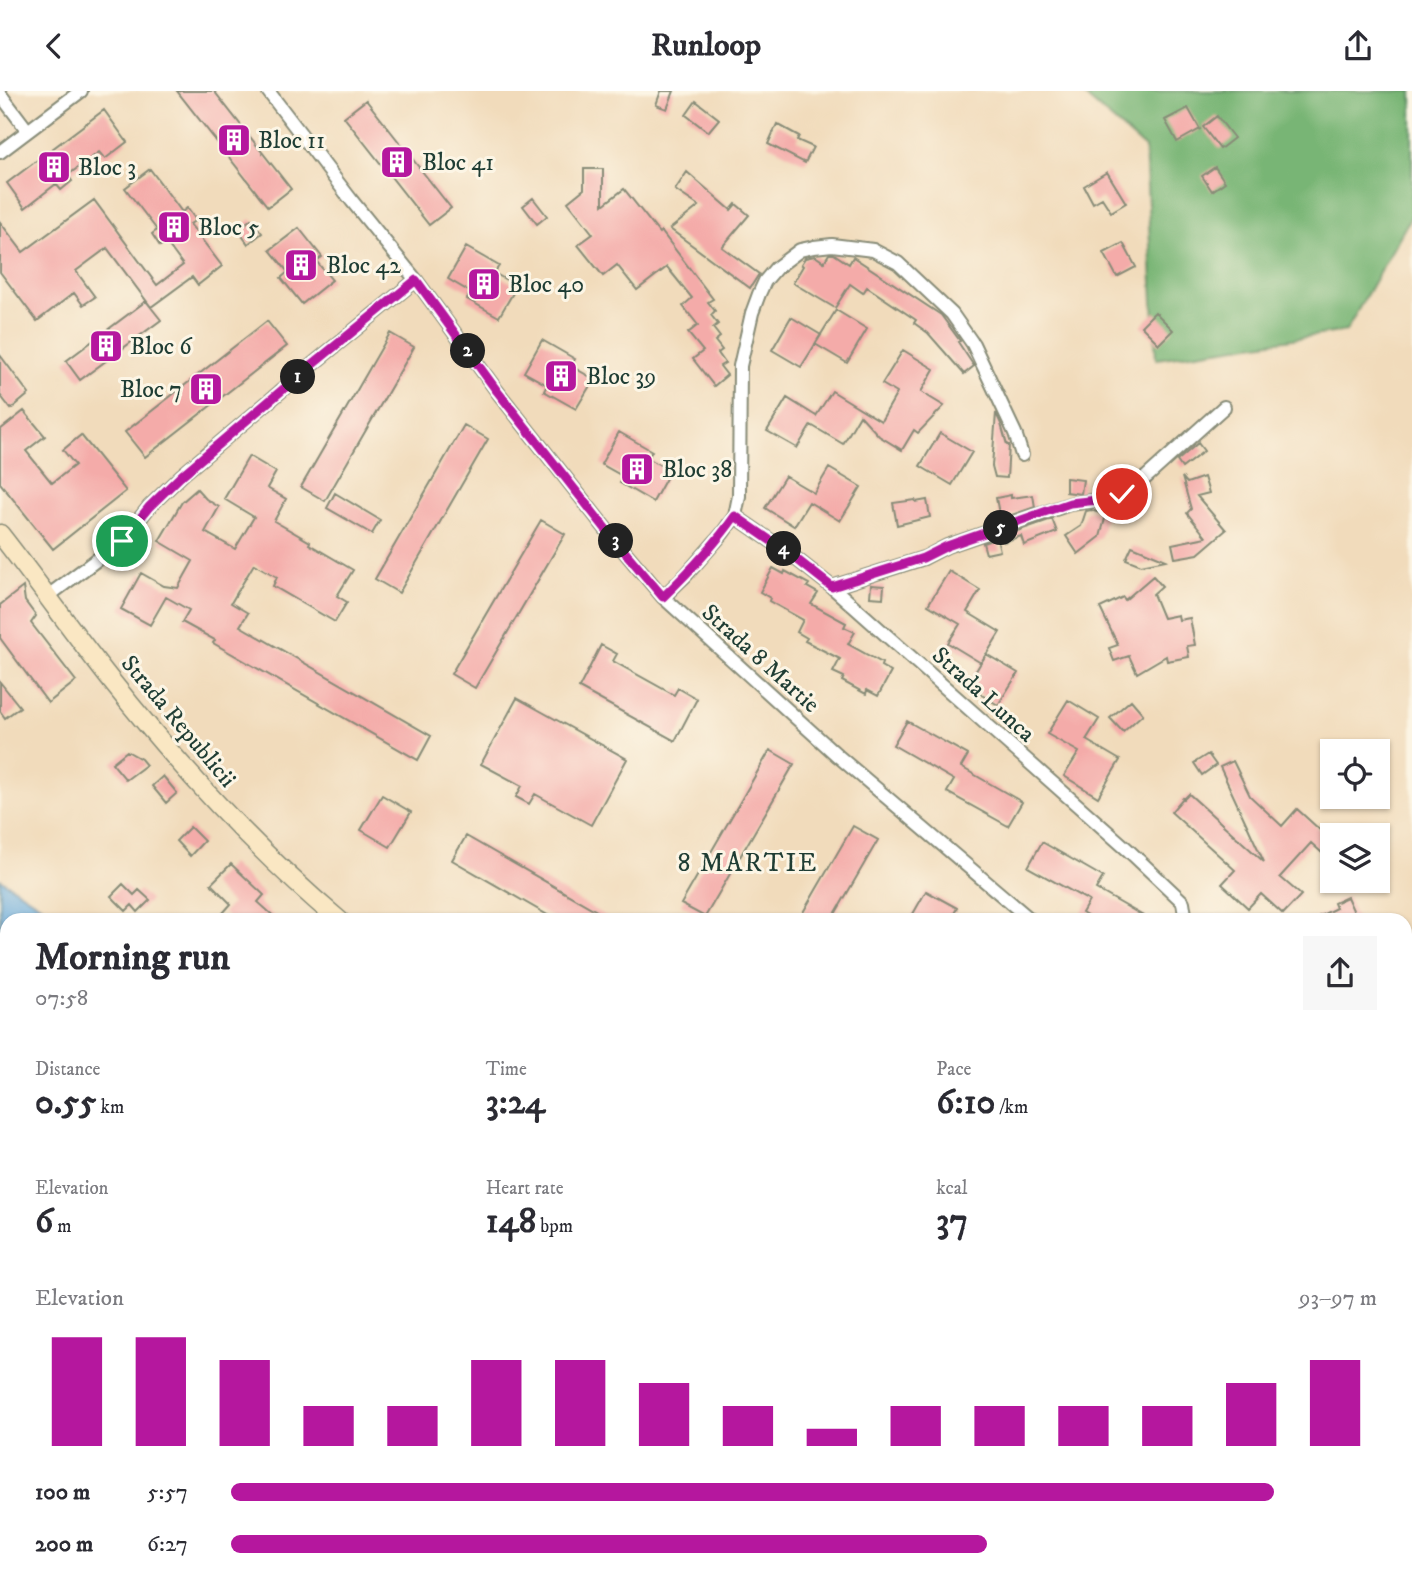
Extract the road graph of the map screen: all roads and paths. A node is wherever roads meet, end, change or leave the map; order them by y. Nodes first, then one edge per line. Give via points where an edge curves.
1 (81, 91) edge
2 (268, 91) edge
3 (0, 94) edge
4 (28, 131) junction
5 (0, 152) edge
6 (416, 280) junction
7 (1224, 407) dead end
8 (1022, 455) dead end
9 (735, 516) junction
10 (0, 534) edge
11 (832, 587) junction
12 (48, 596) junction
13 (663, 597) junction
14 (331, 913) edge
15 (1023, 913) edge
16 (1185, 913) edge

1 - 4 street
2 - 6 street, Strada 8 Martie
3 - 4 street
4 - 5 street
6 - 12 street via 182,475 122,541
6 - 13 street, Strada 8 Martie via 497,391
7 - 11 street via 1122,494 1070,503
8 - 9 street via 973,344 952,314 898,264 873,250 854,247 800,250 765,281 752,313 740,366
9 - 11 street, Strada Lunca
9 - 13 street
10 - 12 main road, Strada Republicii
11 - 16 street, Strada Lunca via 1128,850 1183,902
12 - 14 main road, Strada Republicii via 109,678 209,797
13 - 15 street, Strada 8 Martie via 838,756

